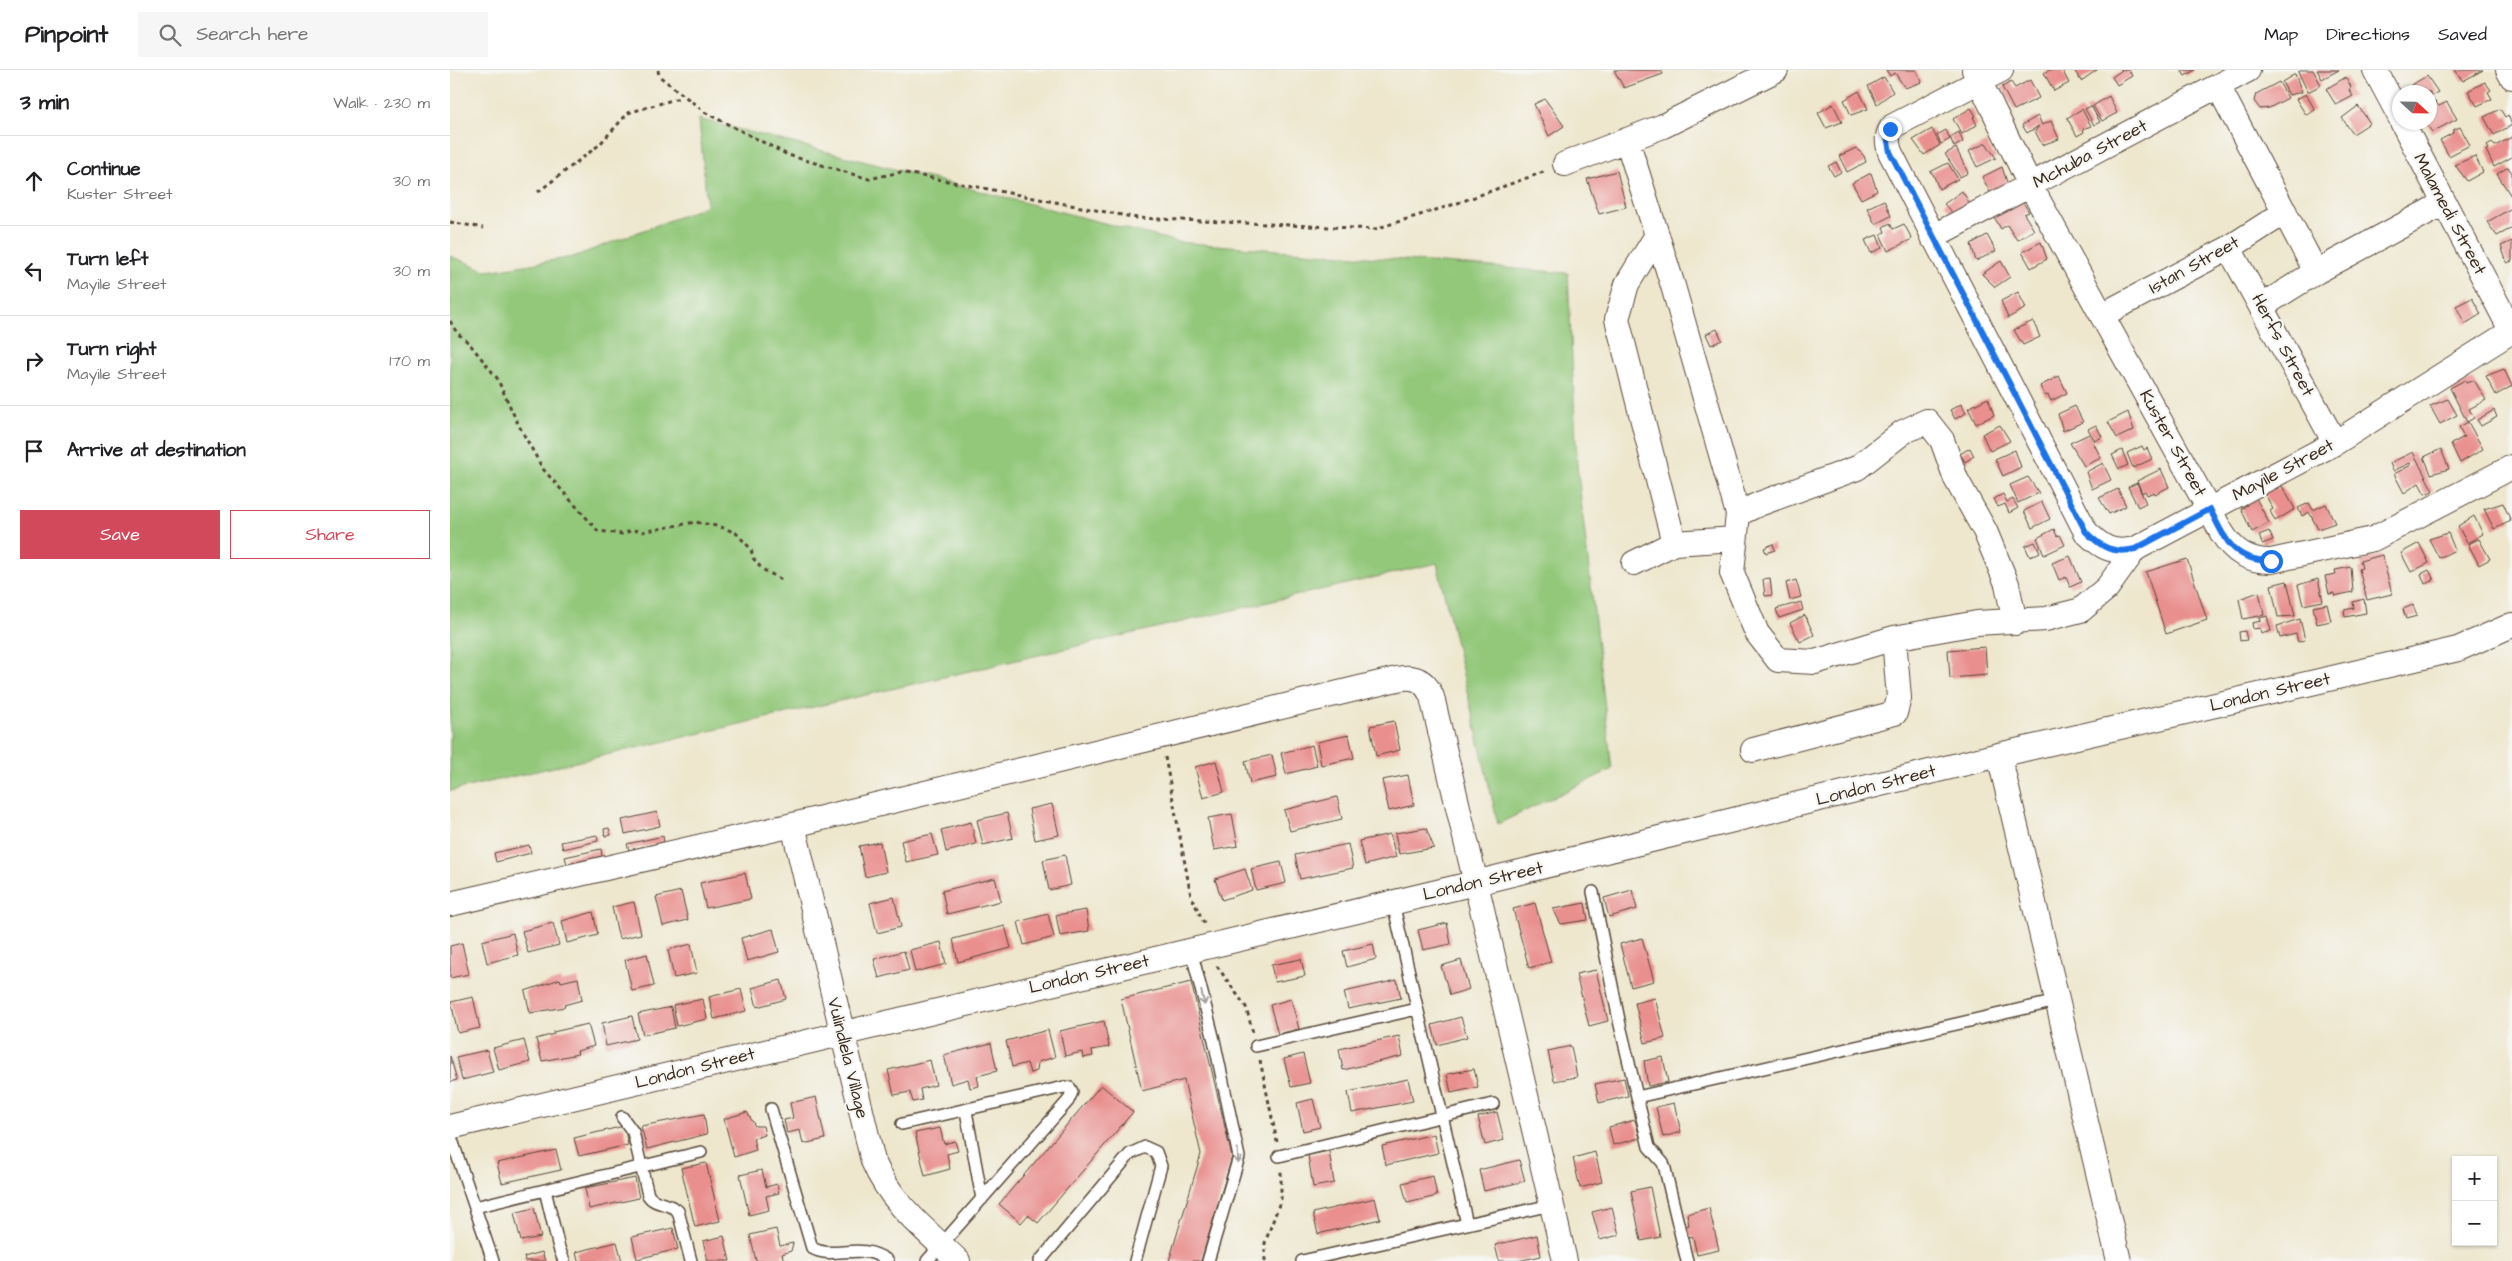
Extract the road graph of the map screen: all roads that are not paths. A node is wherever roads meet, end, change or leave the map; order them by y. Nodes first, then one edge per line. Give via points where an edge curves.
1 (1776, 70) edge
2 (2000, 70) edge
3 (2248, 70) edge
4 (2375, 70) edge
5 (2508, 70) edge
6 (1976, 76) edge
7 (2512, 77) edge
8 (2218, 86) junction
9 (2392, 102) edge
10 (2406, 130) edge
11 (1627, 140) junction
12 (1565, 164) road end
13 (2030, 186) junction
14 (2444, 203) junction
15 (2285, 212) junction
16 (1657, 235) junction
17 (1932, 237) junction
18 (2229, 248) junction
19 (2316, 272) junction
20 (2262, 306) junction
21 (2102, 315) junction
22 (2512, 332) edge
23 (2335, 443) junction
24 (2512, 467) edge
25 (2210, 509) junction
26 (1738, 514) junction
27 (1735, 539) junction
28 (1674, 544) junction
29 (2135, 549) junction
30 (1634, 563) dead end
31 (2014, 623) junction
32 (2512, 625) edge
33 (1894, 638) junction
34 (1753, 750) dead end
35 (1999, 755) junction
36 (793, 825) junction
37 (1475, 883) junction
38 (1593, 892) dead end
39 (1393, 902) junction
40 (450, 904) edge
41 (1201, 948) junction
42 (2058, 1001) junction
43 (1417, 1009) junction
44 (841, 1032) junction
45 (1256, 1046) road end
46 (1637, 1097) junction
47 (1492, 1104) dead end
48 (771, 1109) dead end
49 (966, 1111) junction
50 (622, 1117) dead end
51 (1441, 1117) junction
52 (902, 1124) dead end
53 (450, 1127) edge
54 (450, 1134) edge
55 (701, 1152) dead end
56 (1279, 1156) road end
57 (640, 1167) junction
58 (545, 1190) junction
59 (982, 1199) junction
60 (1551, 1205) junction
61 (475, 1207) junction
62 (1467, 1224) junction
63 (942, 1256) edge
64 (493, 1261) edge
65 (564, 1261) edge
66 (691, 1261) edge
67 (888, 1261) edge
68 (1040, 1261) edge
69 (1135, 1261) edge
70 (1208, 1261) edge
71 (1302, 1261) edge
72 (1565, 1261) edge
73 (1687, 1261) edge
74 (2120, 1261) edge

1 - 11 street via 1663,126
2 - 6 street
3 - 8 street, Mchuba Street
4 - 9 street
5 - 7 street
6 - 13 street, Kuster Street
6 - 17 street, Mayile Street via 1899,122 1887,136 1890,152
8 - 13 street, Mchuba Street
8 - 15 street
10 - 14 street, Malamedi Street
11 - 12 street
11 - 16 street
13 - 17 street, Mchuba Street
13 - 21 street, Kuster Street
14 - 19 street
14 - 22 street, Malamedi Street
15 - 18 street, Istan Street
15 - 19 street
16 - 26 street
16 - 28 street via 1626,284 1617,319
17 - 29 street, Mayile Street via 2086,532 2109,550
18 - 20 street, Herfs Street
18 - 21 street, Istan Street
19 - 20 street
20 - 23 street, Herfs Street
21 - 25 street, Kuster Street
22 - 23 street, Mayile Street
23 - 25 street, Mayile Street
24 - 25 street, Kuster Street via 2373,538 2271,561 2258,561 2230,546
25 - 29 street, Mayile Street
26 - 27 street
26 - 31 street via 1857,468 1903,432 1927,421 1942,440 1956,479 1985,531 2007,584
27 - 28 street
27 - 33 street via 1732,573 1758,633 1778,660 1816,662
28 - 30 street
29 - 31 street via 2107,588 2081,610 2046,620
31 - 33 street via 1977,623
32 - 35 street, London Street via 2458,649
33 - 34 street via 1899,698 1895,712
35 - 37 street, London Street
35 - 42 street
36 - 37 street via 1406,677 1420,680 1432,696
36 - 40 street
36 - 44 street, Vulindlela Village
37 - 39 street, London Street
37 - 60 street
38 - 46 lane
39 - 41 street, London Street
39 - 43 lane
41 - 44 street, London Street
41 -> 70 lane via 1214,1040 1239,1157
42 - 46 lane
42 - 74 street
43 - 45 lane
43 - 51 lane
44 - 53 street, London Street
44 - 63 street, Vulindlela Village via 873,1161 881,1180
46 - 73 lane via 1649,1148 1665,1169
47 - 51 lane
48 - 67 lane via 812,1248 822,1256 874,1252
49 - 52 lane
49 - 59 lane
49 - 59 lane via 1064,1087 1072,1092 1068,1101
50 - 57 lane via 633,1132
51 - 56 lane
51 - 62 lane
54 - 61 lane
55 - 57 lane
57 - 58 lane
57 - 66 lane via 651,1200 670,1205 678,1211
58 - 61 lane
58 - 65 lane
59 - 63 lane
60 - 62 lane
60 - 72 street
61 - 64 lane
62 - 71 lane
68 - 69 lane via 1130,1154 1145,1147 1156,1152 1160,1166

